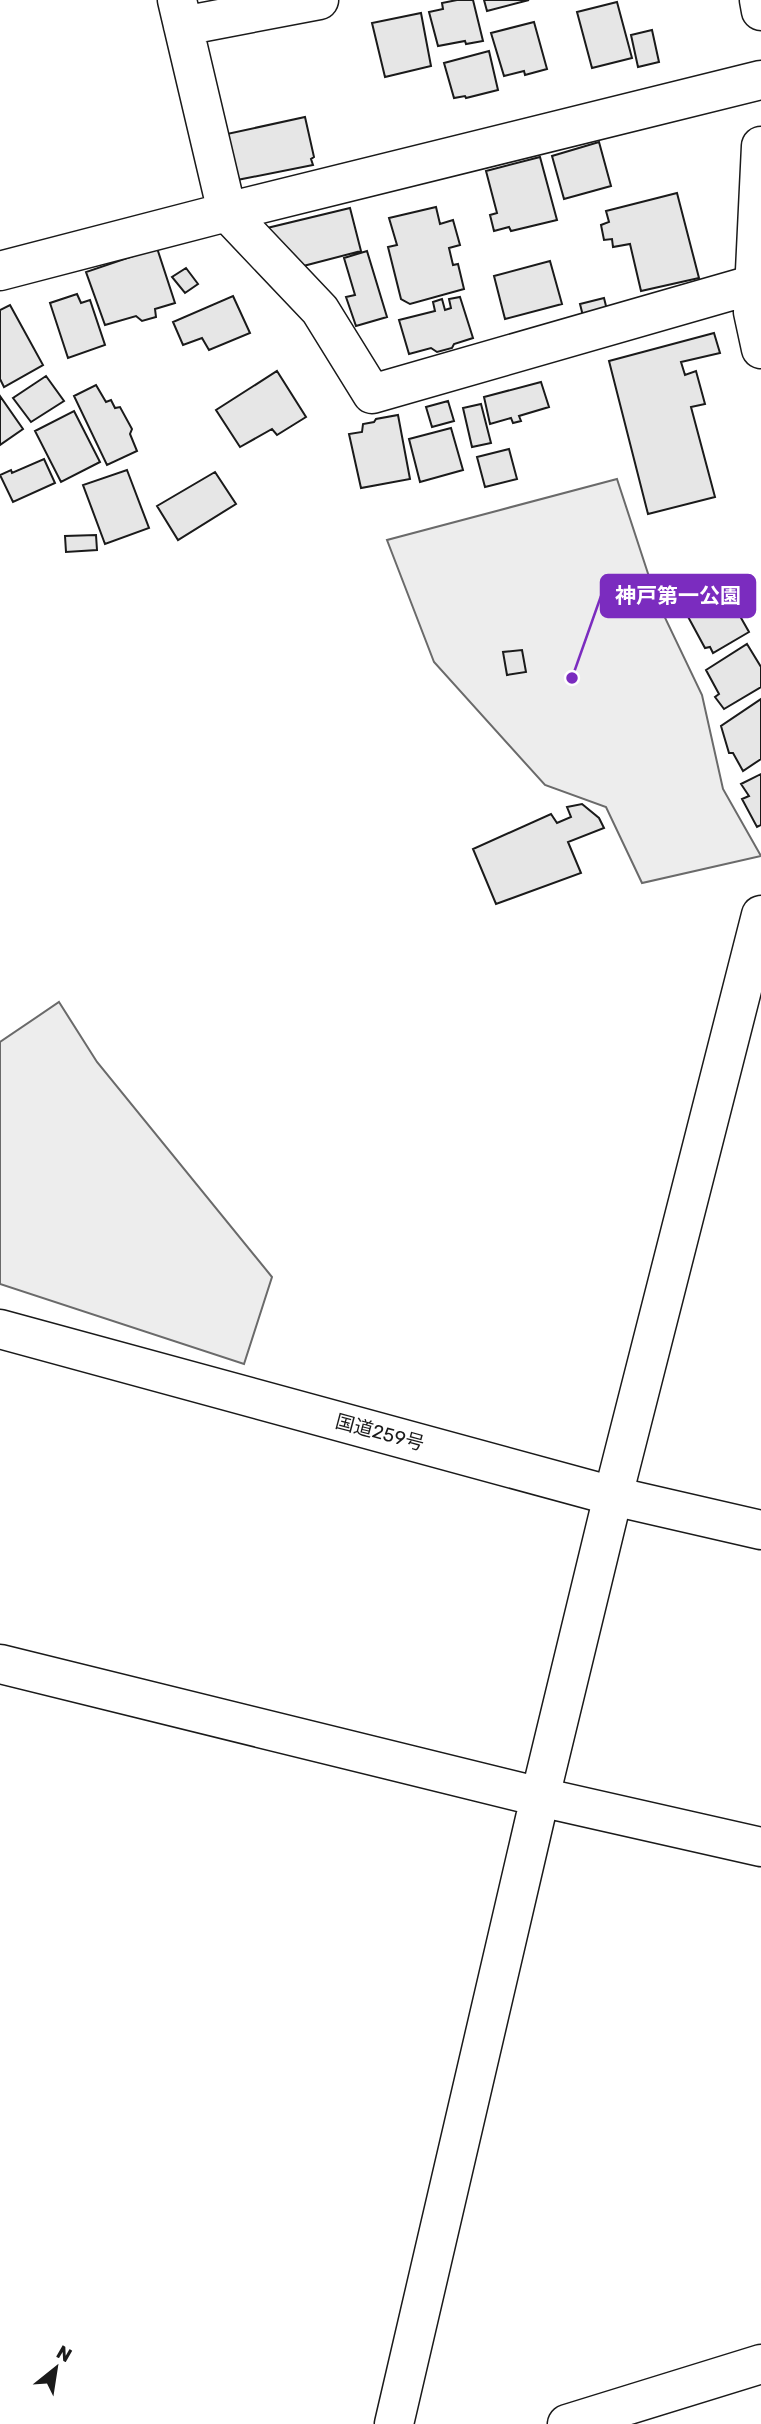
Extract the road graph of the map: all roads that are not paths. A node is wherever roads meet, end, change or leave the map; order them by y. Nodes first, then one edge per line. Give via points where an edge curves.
1 (319, 0) edge
2 (759, 0) edge
3 (761, 11) edge
4 (180, 13) edge
5 (761, 80) edge
6 (761, 146) edge
7 (227, 212) junction
8 (0, 271) edge
9 (755, 284) junction
10 (761, 348) edge
11 (761, 915) edge
12 (0, 1329) edge
13 (613, 1496) junction
14 (761, 1530) edge
15 (0, 1664) edge
16 (540, 1797) junction
17 (761, 1847) edge
18 (761, 2364) edge
19 (394, 2424) edge
20 (567, 2424) edge

1 - 4 main road
2 - 3 main road
4 - 7 main road
5 - 7 main road
6 - 9 main road
7 - 8 main road
7 - 9 main road via 320,310 372,394
9 - 10 main road via 754,312
11 - 13 main road
12 - 13 main road, 国道259号
13 - 14 main road, 国道259号
13 - 16 main road
15 - 16 main road
16 - 17 main road
16 - 19 main road
18 - 20 main road

